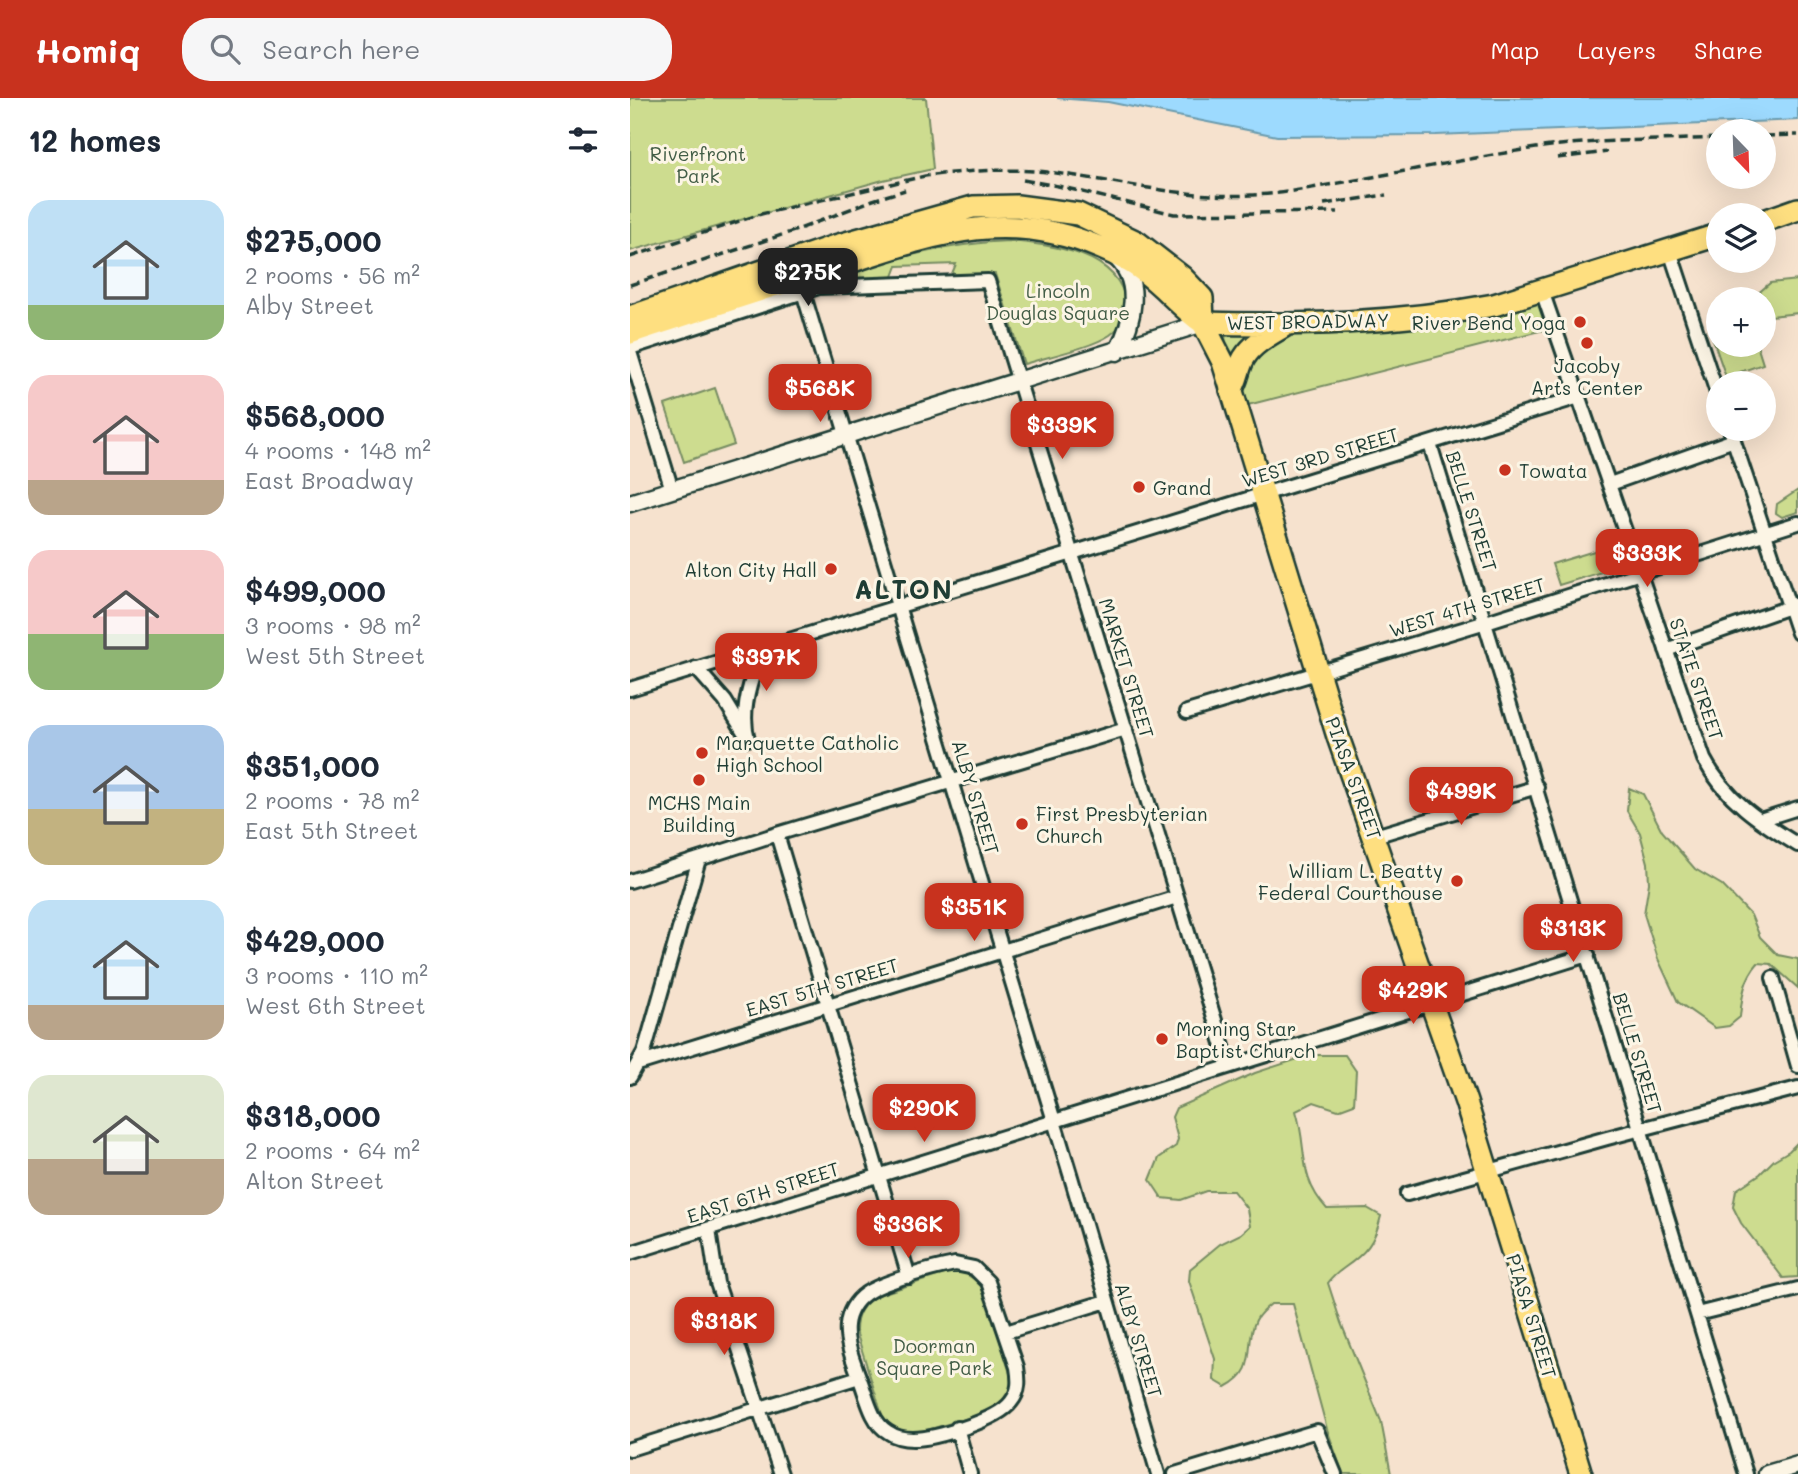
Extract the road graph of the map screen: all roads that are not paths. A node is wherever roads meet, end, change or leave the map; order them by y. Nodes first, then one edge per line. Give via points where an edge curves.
1 (1798, 209) edge
2 (1776, 216) edge
3 (1706, 240) edge
4 (1108, 251) junction
5 (1670, 251) junction
6 (1542, 291) junction
7 (803, 292) junction
8 (630, 317) edge
9 (1203, 323) junction
10 (1287, 325) junction
11 (630, 333) edge
12 (630, 350) edge
13 (1117, 352) junction
14 (1710, 371) edge
15 (1020, 381) junction
16 (1231, 390) junction
17 (1579, 397) junction
18 (845, 436) junction
19 (1717, 441) edge
20 (1734, 441) edge
21 (1430, 444) junction
22 (1610, 484) junction
23 (672, 490) junction
24 (1264, 494) junction
25 (630, 503) edge
26 (1798, 523) edge
27 (1765, 534) junction
28 (1072, 551) junction
29 (1640, 573) junction
30 (897, 606) junction
31 (1794, 606) edge
32 (1486, 622) junction
33 (1798, 634) edge
34 (765, 647) junction
35 (1666, 650) junction
36 (696, 668) junction
37 (1317, 671) junction
38 (630, 689) edge
39 (1187, 712) dead end
40 (1126, 729) junction
41 (951, 781) junction
42 (1537, 787) junction
43 (1798, 808) edge
44 (1760, 820) junction
45 (777, 834) junction
46 (1375, 836) junction
47 (1798, 845) edge
48 (699, 859) junction
49 (630, 881) edge
50 (1177, 897) junction
51 (1002, 952) junction
52 (1588, 955) junction
53 (1773, 978) dead end
54 (1433, 1003) junction
55 (828, 1006) junction
56 (638, 1065) junction
57 (1229, 1066) junction
58 (1798, 1066) edge
59 (630, 1077) edge
60 (1797, 1092) edge
61 (1052, 1121) junction
62 (1641, 1129) junction
63 (1487, 1171) junction
64 (878, 1175) junction
65 (1407, 1194) dead end
66 (709, 1230) junction
67 (630, 1254) edge
68 (909, 1277) junction
69 (1798, 1289) edge
70 (1107, 1301) junction
71 (1697, 1314) junction
72 (1006, 1332) junction
73 (859, 1377) junction
74 (760, 1408) junction
75 (957, 1428) junction
76 (630, 1449) edge
77 (1798, 1465) edge
78 (781, 1474) edge
79 (970, 1474) edge
80 (1158, 1474) edge
81 (1175, 1474) edge
82 (1335, 1474) edge
83 (1581, 1474) edge
84 (1746, 1474) edge
85 (1767, 1474) edge

1 - 2 main road
3 - 5 main road, WEST BROADWAY
4 - 9 main road via 1144,271
4 - 11 main road via 1032,229 961,230
4 - 13 street via 1118,259 1133,295 1130,322
5 - 6 main road, WEST BROADWAY
5 - 14 street
6 - 10 main road, WEST BROADWAY via 1494,305 1410,318
6 - 17 street, STATE STREET
7 - 12 street
7 - 15 street, MARKET STREET via 832,285 988,281
7 - 18 street, ALBY STREET
8 - 9 main road via 923,220 973,207 1017,206 1078,214 1137,242 1182,276 1202,298
9 - 10 main road, WEST BROADWAY
9 - 13 street, WEST BROADWAY
9 - 16 main road, PIASA STREET
10 - 16 main road via 1252,347 1242,359
12 - 23 street
13 - 15 street, WEST BROADWAY
15 - 18 street, WEST BROADWAY
15 - 28 street, MARKET STREET
16 - 24 main road, PIASA STREET
17 - 21 street, WEST 3RD STREET
17 - 22 street, STATE STREET
18 - 23 street, WEST BROADWAY
18 - 30 street, ALBY STREET
19 - 22 street
20 - 27 street
21 - 24 street, WEST 3RD STREET
21 - 32 street, BELLE STREET
22 - 29 street, STATE STREET
23 - 25 street, WEST BROADWAY
24 - 28 street, WEST 3RD STREET
24 - 37 main road, PIASA STREET
26 - 27 street, WEST 4TH STREET
27 - 29 street, WEST 4TH STREET
27 - 31 street
28 - 30 street, WEST 3RD STREET
28 - 40 street, MARKET STREET
29 - 32 street, WEST 4TH STREET
29 - 35 street, STATE STREET
30 - 34 street, WEST 3RD STREET
30 - 41 street, ALBY STREET
31 - 33 street
31 - 35 street
32 - 37 street, WEST 4TH STREET
32 - 42 street, BELLE STREET
34 - 36 street, WEST 3RD STREET
34 - 36 street via 750,685 745,719 748,739 725,701
35 - 44 street, STATE STREET via 1713,776
36 - 38 street, WEST 3RD STREET
37 - 39 street, WEST 4TH STREET
37 - 46 main road, PIASA STREET
40 - 41 street
40 - 50 street, MARKET STREET
41 - 45 street
41 - 51 street, ALBY STREET
42 - 46 street
42 - 52 street, BELLE STREET
43 - 44 street
44 - 47 street, STATE STREET
45 - 48 street
45 - 55 street
46 - 54 main road, PIASA STREET
48 - 49 street
48 - 56 street
50 - 51 street, EAST 5TH STREET
50 - 57 street, MARKET STREET
51 - 55 street, EAST 5TH STREET
51 - 61 street, ALBY STREET
52 - 54 street, EAST 6TH STREET
52 - 62 street, BELLE STREET
53 - 58 street
54 - 57 street, EAST 6TH STREET
54 - 63 main road, PIASA STREET
55 - 56 street, EAST 5TH STREET
55 - 64 street
56 - 59 street
57 - 61 street, EAST 6TH STREET
60 - 62 street
61 - 64 street, EAST 6TH STREET
61 - 70 street, ALBY STREET
62 - 63 street
62 - 71 street, BELLE STREET
63 - 65 street
63 - 83 main road, PIASA STREET
64 - 66 street, EAST 6TH STREET
64 - 68 street
66 - 67 street, EAST 6TH STREET
66 - 74 street via 717,1283
68 - 72 street via 944,1266 974,1268 988,1282
68 - 73 street via 874,1288 853,1308 847,1338
69 - 71 street
70 - 72 street
70 - 80 street, ALBY STREET
71 - 84 street, BELLE STREET
72 - 75 street via 1017,1367 1018,1388 1010,1405
73 - 74 street
73 - 75 street via 875,1418 889,1433 909,1439
74 - 76 street
74 - 78 street
75 - 79 street
77 - 85 street
81 - 82 street via 1317,1431

